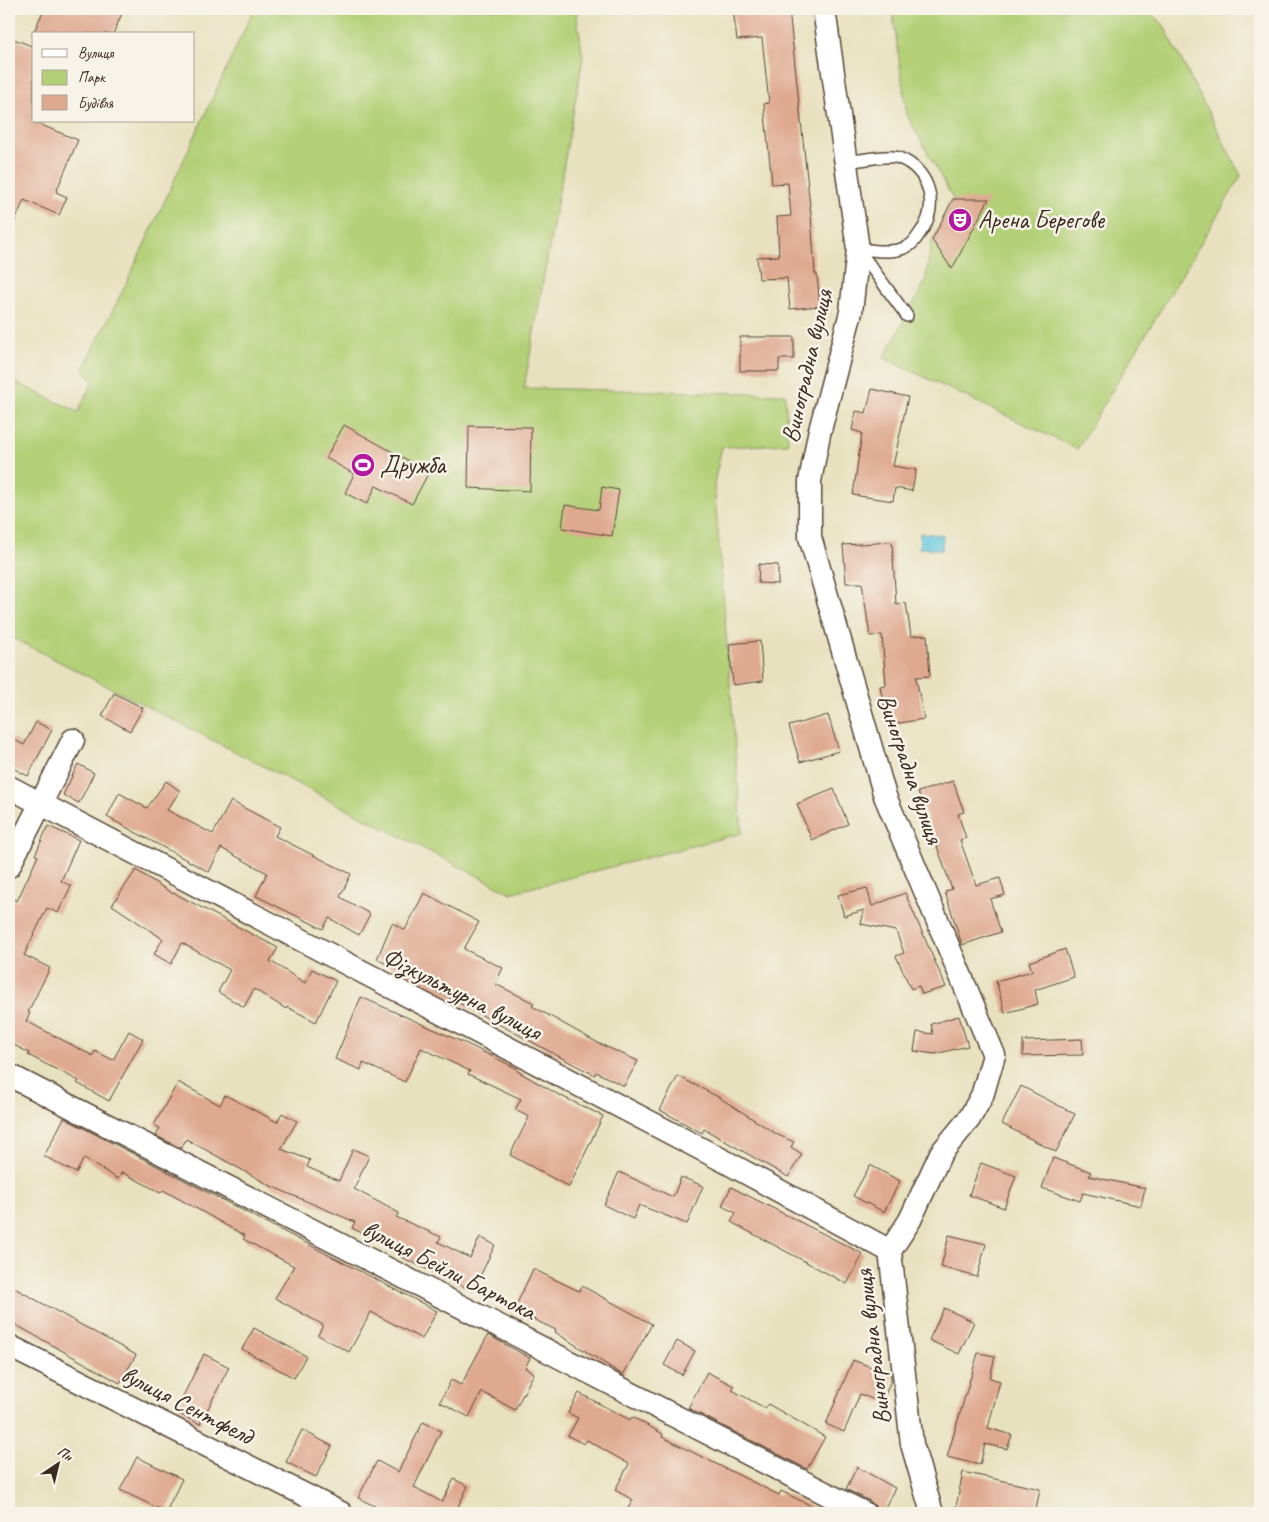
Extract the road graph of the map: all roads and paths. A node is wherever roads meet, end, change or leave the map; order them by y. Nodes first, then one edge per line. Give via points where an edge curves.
1 (824, 9) edge
2 (846, 162) junction
3 (858, 249) junction
4 (907, 316) dead end
5 (72, 740) dead end
6 (9, 788) edge
7 (39, 804) junction
8 (9, 866) edge
9 (9, 1076) edge
10 (890, 1251) junction
11 (9, 1346) edge
12 (341, 1513) edge
13 (864, 1513) edge
14 (932, 1513) edge

1 - 2 street, Виноградна вулиця
2 - 3 street, Виноградна вулиця
2 - 3 lane via 897,157 919,171 929,186 932,211 911,245 894,251
3 - 4 lane
3 - 10 street, Виноградна вулиця via 851,312 810,481 810,537 885,796 994,1055 982,1096 941,1153 910,1220
5 - 7 street
6 - 7 street, Фізкультурна вулиця
7 - 8 street
7 - 10 street, Фізкультурна вулиця via 728,1163
9 - 13 street, вулиця Бейли Бартока
10 - 14 street, Виноградна вулиця via 912,1444
11 - 12 street, вулиця Сентфелд

